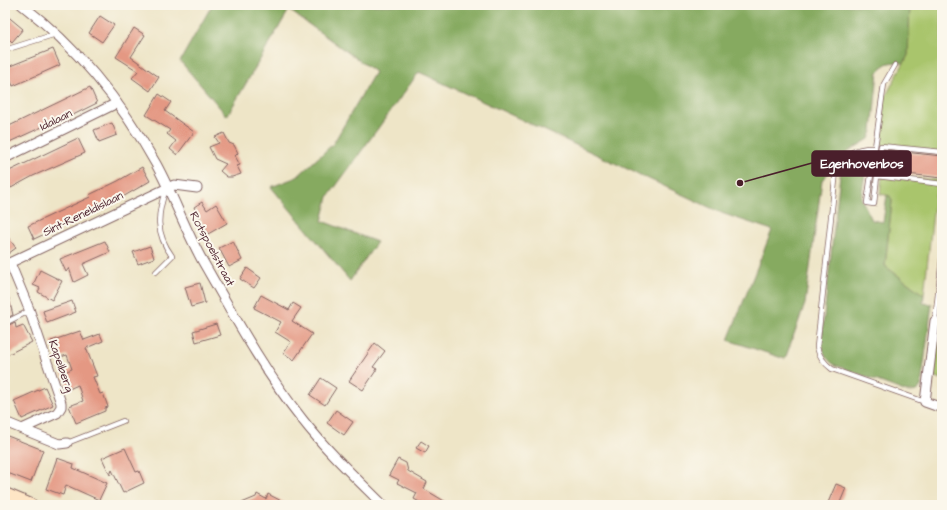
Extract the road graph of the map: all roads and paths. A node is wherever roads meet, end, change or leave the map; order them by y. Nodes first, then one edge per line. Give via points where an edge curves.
1 (22, 5) edge
2 (56, 34) junction
3 (5, 50) edge
4 (895, 65) dead end
5 (118, 103) junction
6 (873, 148) junction
7 (942, 152) edge
8 (5, 158) edge
9 (877, 176) junction
10 (942, 184) edge
11 (167, 187) junction
12 (197, 188) dead end
13 (942, 258) edge
14 (8, 264) edge
15 (156, 272) dead end
16 (29, 311) junction
17 (934, 321) joint
18 (5, 323) edge
19 (925, 402) junction
20 (942, 408) edge
21 (123, 421) dead end
22 (5, 422) edge
23 (22, 429) junction
24 (67, 443) joint
25 (5, 494) edge
26 (32, 505) edge
27 (383, 505) edge

1 - 2 street, Rotspoelstraat
2 - 3 lane
2 - 5 street, Rotspoelstraat
4 - 6 lane via 884,84
5 - 8 street, Idalaan
5 - 11 street, Rotspoelstraat via 157,165
6 - 9 lane via 867,204 874,204
6 - 19 lane via 859,148 854,151 845,158 836,172 817,347 819,355 832,369
7 - 9 lane via 881,146
9 - 10 lane
11 - 12 street via 176,184
11 - 14 street, Sint-Reneldislaan
11 - 15 lane via 160,204 158,219 166,248 172,256
11 - 27 street, Rotspoelstraat via 202,259 270,374 301,418 330,452
13 - 17 lane
14 - 16 street, Kapelberg
16 - 18 lane
16 - 23 street, Kapelberg via 61,407 57,413
17 - 19 street
19 - 20 street
21 - 24 lane
22 - 23 street
23 - 24 street via 59,444
25 - 26 main road

